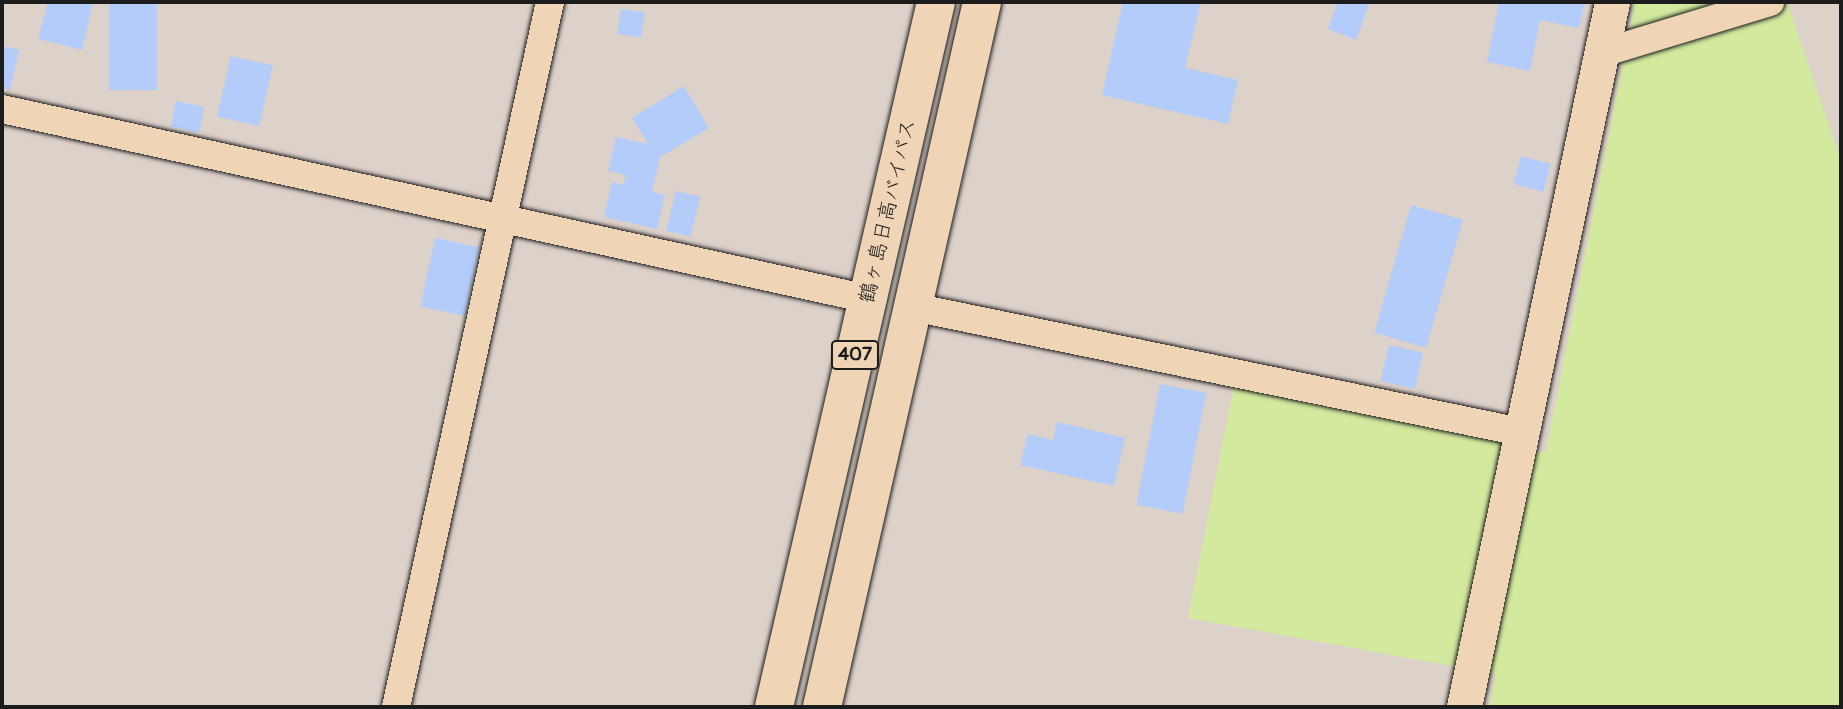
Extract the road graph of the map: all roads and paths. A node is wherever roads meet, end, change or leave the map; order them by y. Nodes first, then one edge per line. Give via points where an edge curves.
1 (550, 2) edge
2 (936, 2) edge
3 (982, 2) edge
4 (1612, 2) edge
5 (1770, 2) edge
6 (1602, 53) junction
7 (2, 110) edge
8 (503, 219) junction
9 (868, 299) junction
10 (913, 307) junction
11 (1521, 432) junction
12 (396, 707) edge
13 (774, 707) edge
14 (822, 707) edge
15 (1464, 707) edge

1 - 8 street
2 - 9 highway, 鶴ヶ島日高バイパス / 407
3 - 10 highway, 407
4 - 6 street
5 - 6 street
6 - 11 street
7 - 8 street
8 - 9 street
8 - 12 street
9 - 13 highway, 鶴ヶ島日高バイパス / 407
10 - 11 street
10 - 14 highway, 407
11 - 15 street

